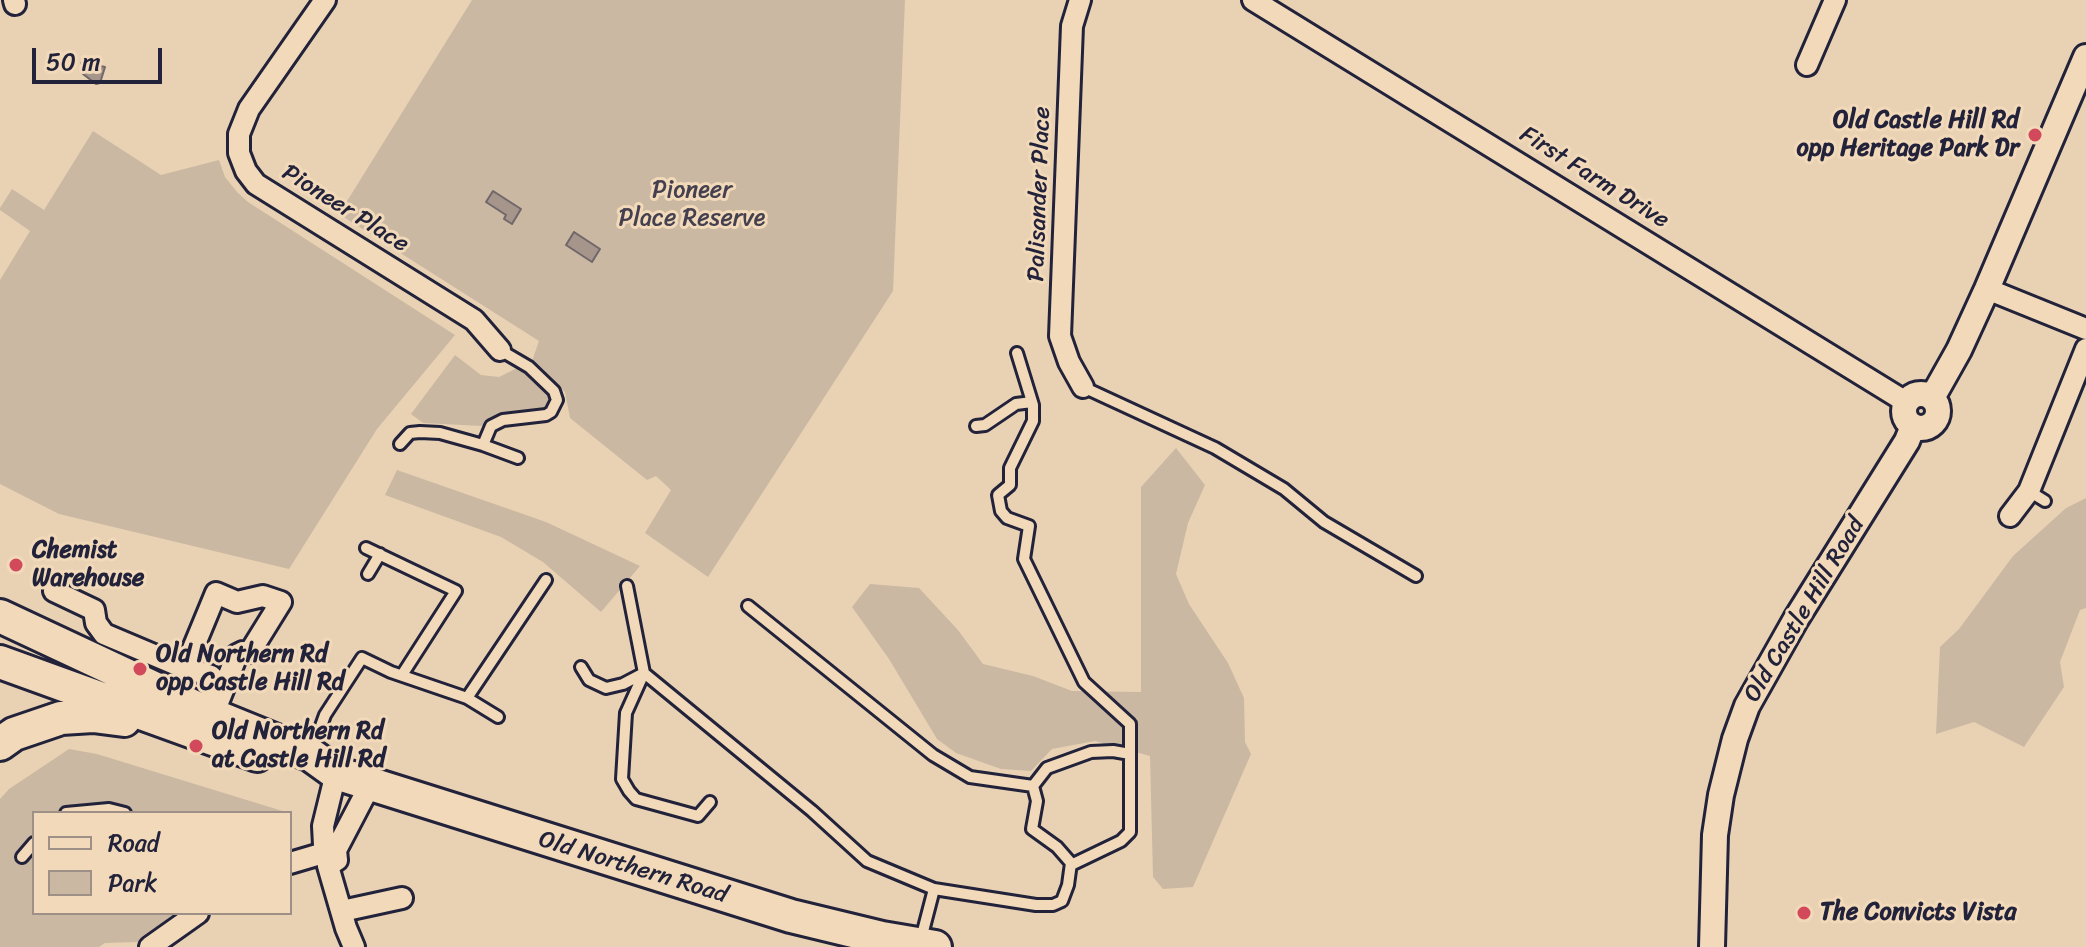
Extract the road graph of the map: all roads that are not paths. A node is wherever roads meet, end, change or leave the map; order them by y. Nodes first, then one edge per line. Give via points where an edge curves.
1 (325, 0) edge
2 (1080, 0) edge
3 (1253, 0) edge
4 (1835, 0) edge
5 (2086, 57) edge
6 (1807, 65) dead end
7 (1987, 289) junction
8 (2086, 329) edge
9 (2086, 349) edge
10 (500, 350) joint
11 (1017, 353) dead end
12 (1083, 387) joint
13 (1932, 398) junction
14 (1032, 402) junction
15 (1906, 402) junction
16 (976, 426) dead end
17 (1913, 426) junction
18 (400, 444) dead end
19 (483, 445) junction
20 (518, 458) dead end
21 (2010, 516) dead end
22 (366, 548) dead end
23 (380, 554) junction
24 (368, 574) dead end
25 (1416, 576) dead end
26 (546, 580) dead end
27 (627, 586) dead end
28 (54, 591) dead end
29 (748, 606) dead end
30 (7, 619) edge
31 (0, 655) edge
32 (0, 662) edge
33 (581, 667) dead end
34 (185, 668) junction
35 (644, 673) junction
36 (402, 675) junction
37 (467, 698) junction
38 (209, 714) junction
39 (498, 717) dead end
40 (175, 726) junction
41 (0, 744) edge
42 (1130, 754) junction
43 (324, 764) junction
44 (370, 785) junction
45 (1033, 786) junction
46 (710, 802) dead end
47 (88, 811) edge
48 (117, 811) edge
49 (32, 845) edge
50 (326, 854) junction
51 (22, 857) dead end
52 (292, 862) edge
53 (1071, 865) junction
54 (934, 889) junction
55 (402, 898) dead end
56 (342, 911) junction
57 (195, 915) edge
58 (927, 946) edge
59 (150, 947) edge
60 (354, 947) edge
61 (1712, 947) edge

1 - 10 street, Pioneer Place via 249,109 239,134 246,171 256,184 474,320
2 - 12 street, Palisander Place via 1072,26 1060,336
3 - 15 street, First Farm Drive
4 - 6 street
5 - 7 street, Old Castle Hill Road
7 - 8 street
7 - 13 street, Old Castle Hill Road
9 - 21 street via 2037,496
10 - 19 lane via 529,367 557,400 546,415 496,422
11 - 14 lane
12 - 25 lane via 1215,448
13 - 15 street via 1915,395
13 - 17 street, Old Castle Hill Road via 1937,418 1929,426
14 - 16 lane via 1016,404
14 - 42 lane via 1033,421 1010,468 1010,485 998,495 1001,511 1029,526 1024,559 1084,682 1130,724
15 - 17 street via 1905,418
17 - 61 street, Old Castle Hill Road via 1744,714 1725,774 1715,835
18 - 19 lane via 410,433 420,432
19 - 20 lane
22 - 23 lane
23 - 24 lane
23 - 36 lane via 456,591
26 - 37 lane
27 - 35 lane
28 - 34 street via 94,610 104,634
29 - 45 lane via 933,755 970,777
30 - 31 main road
30 - 38 main road, Old Northern Road
32 - 40 main road, Old Northern Road
33 - 35 lane via 589,680 606,688
34 - 38 street via 217,682
34 - 38 street via 216,593 237,602 263,596 281,602 250,652 237,655
35 - 46 lane via 626,713 622,779 636,799 698,816
35 - 54 lane via 867,861
36 - 37 lane
36 - 43 lane via 362,658 325,715
37 - 39 lane
38 - 43 main road, Old Northern Road
40 - 41 main road via 71,717 39,724
40 - 43 main road, Old Northern Road via 308,773
42 - 45 lane via 1091,752 1047,768
42 - 53 lane via 1130,832
43 - 44 main road, Old Northern Road
43 - 50 street
44 - 50 street
44 - 58 main road, Old Northern Road via 791,916
45 - 53 lane via 1037,801 1032,829
47 - 48 lane
49 - 51 lane
50 - 52 street
50 - 56 street
53 - 54 lane via 1062,901 1053,905
54 - 58 lane
55 - 56 street
56 - 60 street
57 - 59 street

